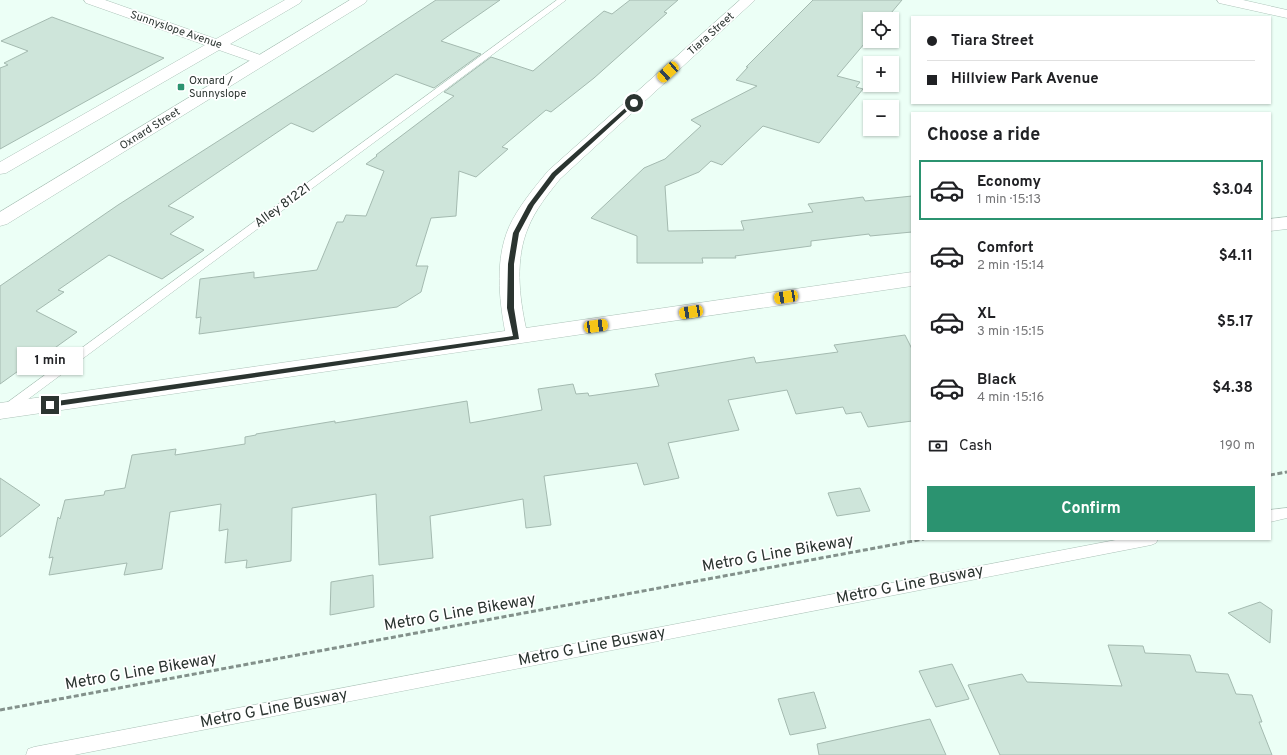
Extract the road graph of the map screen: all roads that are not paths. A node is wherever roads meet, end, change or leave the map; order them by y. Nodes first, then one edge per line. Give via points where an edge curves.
1 (91, 0) edge
2 (295, 0) edge
3 (360, 0) edge
4 (562, 0) edge
5 (748, 0) edge
6 (1224, 0) edge
7 (1287, 14) edge
8 (218, 45) junction
9 (261, 60) junction
10 (0, 169) edge
11 (0, 220) edge
12 (1287, 223) edge
13 (1271, 225) edge
14 (911, 279) edge
15 (517, 337) junction
16 (1, 412) edge
17 (1287, 513) edge
18 (1271, 516) edge
19 (1146, 540) edge
20 (34, 755) edge

1 - 8 street, Sunnyslope Avenue
2 - 8 street
3 - 9 street, Oxnard Street
4 - 16 lane, Alley 81221
5 - 15 street, Tiara Street via 554,175 531,205 516,233 511,264 510,308
6 - 7 street
8 - 9 street, Sunnyslope Avenue
8 - 10 street
9 - 11 street, Oxnard Street
12 - 13 street
14 - 15 street
15 - 16 street
17 - 18 lane
19 - 20 lane, Metro G Line Busway

